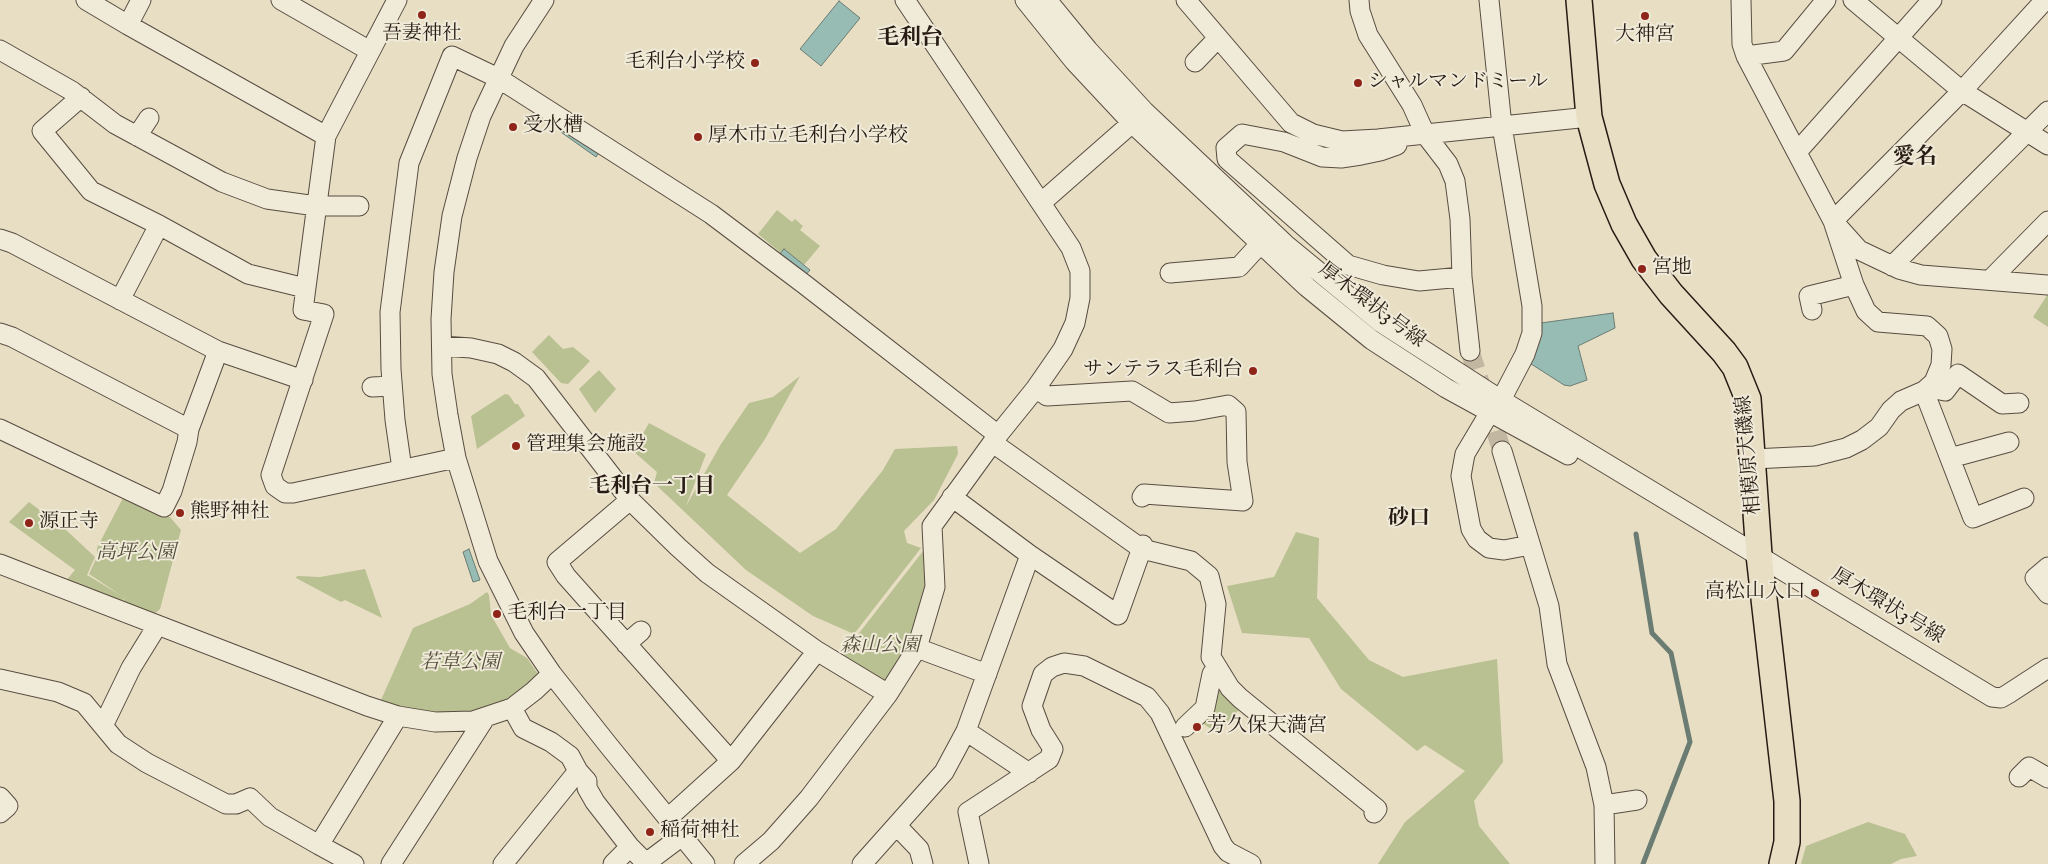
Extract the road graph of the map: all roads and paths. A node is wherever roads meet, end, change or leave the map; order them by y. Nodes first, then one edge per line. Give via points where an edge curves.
1 (86, 0) edge
2 (141, 0) edge
3 (281, 0) edge
4 (397, 0) edge
5 (544, 0) edge
6 (905, 0) edge
7 (1025, 0) edge
8 (1047, 0) edge
9 (1186, 0) edge
10 (1359, 0) edge
11 (1489, 0) edge
12 (1579, 0) edge
13 (1741, 0) edge
14 (1826, 0) edge
15 (1853, 0) edge
16 (1932, 0) edge
17 (2045, 0) edge
18 (128, 24) junction
19 (1218, 38) junction
20 (1899, 38) junction
21 (0, 50) edge
22 (370, 51) junction
23 (1746, 56) junction
24 (1195, 62) dead end
25 (498, 78) junction
26 (1962, 91) junction
27 (80, 97) junction
28 (2048, 111) edge
29 (1589, 117) junction
30 (149, 118) dead end
31 (1132, 123) junction
32 (1502, 126) junction
33 (2027, 132) junction
34 (1416, 135) junction
35 (138, 136) junction
36 (326, 136) junction
37 (2048, 145) edge
38 (1797, 152) junction
39 (1042, 202) junction
40 (316, 206) junction
41 (359, 206) dead end
42 (1834, 221) junction
43 (2048, 221) edge
44 (159, 225) junction
45 (0, 239) edge
46 (1260, 244) junction
47 (1892, 266) junction
48 (1170, 273) dead end
49 (1462, 277) junction
50 (1990, 280) junction
51 (1854, 285) junction
52 (2048, 285) edge
53 (306, 288) junction
54 (1809, 296) dead end
55 (120, 300) junction
56 (0, 333) edge
57 (442, 346) junction
58 (218, 351) junction
59 (1470, 351) tunnel mouth
60 (303, 380) junction
61 (392, 386) junction
62 (372, 387) dead end
63 (1036, 388) junction
64 (1927, 389) junction
65 (2019, 403) dead end
66 (1495, 406) junction
67 (0, 429) edge
68 (189, 429) junction
69 (996, 439) junction
70 (2009, 442) dead end
71 (1502, 451) tunnel mouth
72 (456, 458) junction
73 (1950, 458) junction
74 (1753, 459) junction
75 (402, 469) junction
76 (952, 497) junction
77 (1142, 497) dead end
78 (2024, 498) dead end
79 (630, 500) junction
80 (1530, 545) junction
81 (1143, 547) junction
82 (1030, 555) junction
83 (1759, 555) junction
84 (0, 564) edge
85 (2048, 567) edge
86 (2048, 594) edge
87 (157, 626) junction
88 (641, 631) dead end
89 (626, 644) junction
90 (917, 648) junction
91 (817, 651) junction
92 (1217, 667) junction
93 (2048, 668) edge
94 (552, 674) junction
95 (987, 674) junction
96 (0, 678) edge
97 (888, 694) junction
98 (512, 708) junction
99 (398, 716) junction
100 (485, 718) junction
101 (104, 726) junction
102 (1185, 727) dead end
103 (966, 731) junction
104 (731, 761) junction
105 (578, 771) junction
106 (1029, 773) junction
107 (2019, 777) dead end
108 (2048, 778) edge
109 (0, 797) edge
110 (1637, 800) dead end
111 (1604, 805) junction
112 (0, 813) edge
113 (1374, 813) dead end
114 (668, 818) junction
115 (897, 826) junction
116 (682, 836) junction
117 (319, 845) junction
118 (630, 847) junction
119 (354, 864) edge
120 (391, 864) edge
121 (503, 864) edge
122 (613, 864) edge
123 (705, 864) edge
124 (744, 864) edge
125 (862, 864) edge
126 (923, 864) edge
127 (978, 864) edge
128 (1251, 864) edge
129 (1605, 864) edge
130 (1782, 864) edge

1 - 18 street
2 - 18 street
3 - 22 street
4 - 22 street
5 - 25 street
6 - 39 street
7 - 31 street, 厚木環状3号線 via 1074,61
8 - 66 street, 厚木環状3号線 via 1145,112 1285,244 1380,322
9 - 19 street
10 - 34 street via 1368,34 1412,105
11 - 32 street
12 - 29 main road, 相模原大磯線
13 - 23 street via 1742,44
14 - 23 street via 1784,51
15 - 20 street
16 - 20 street
17 - 26 street
18 - 36 street
19 - 24 street
19 - 34 street via 1291,123 1313,134 1342,141
20 - 26 street
20 - 38 street
21 - 27 street
22 - 36 street
23 - 38 street
25 - 57 street via 467,158 452,216 444,272
25 - 61 street via 452,56 408,164 390,312
25 - 69 street via 711,214 804,284
26 - 33 street
26 - 42 street
27 - 35 street via 115,124
27 - 44 street via 42,131 91,191
28 - 33 street
29 - 32 street
29 - 74 main road, 相模原大磯線 via 1607,184 1644,259 1724,352 1743,383 1748,399
30 - 35 street
31 - 39 street
31 - 46 street, 厚木環状3号線
32 - 34 street
32 - 66 street via 1532,306 1532,333 1525,354
33 - 37 street
33 - 47 street
34 - 49 street via 1448,164 1455,181
34 - 49 street via 1380,151 1341,158 1322,157 1284,142 1242,134 1226,148 1227,159 1348,265 1419,281
35 - 40 street via 222,182 267,199
36 - 40 street
38 - 42 street
39 - 63 street via 1080,271 1080,298 1075,323 1066,343
40 - 41 street
40 - 53 street
42 - 47 street via 1859,250
42 - 51 street
43 - 50 street
44 - 53 street via 248,274
44 - 55 street
45 - 55 street via 12,242
46 - 48 street via 1239,267
46 - 66 street, 厚木環状3号線 via 1372,340 1446,388
47 - 50 street via 1921,275
49 - 59 street
50 - 52 street
51 - 54 street
51 - 64 street via 1861,304 1878,322 1927,326 1938,336 1942,349 1941,365
53 - 60 street via 303,310 324,314
55 - 58 street
56 - 68 street
57 - 72 street via 442,374
57 - 79 street via 498,354 536,378
58 - 60 street
58 - 68 street
60 - 75 street via 271,475 275,486 285,493 293,493
61 - 62 street
61 - 75 street
63 - 69 street
63 - 77 street via 1047,396 1132,391 1169,413 1228,405 1236,412 1237,462 1244,501 1144,494
64 - 65 street via 1945,391 1962,367 2002,404
64 - 73 street
64 - 74 street via 1901,401 1890,410 1879,427 1846,448 1815,456
66 - 80 street via 1465,454 1461,476 1471,529 1477,539 1489,548 1504,550
66 - 83 street, 厚木環状3号線 via 1683,524
67 - 68 street via 164,507 172,491
69 - 76 street
69 - 81 street
70 - 73 street
71 - 80 street
72 - 75 street
72 - 94 street via 488,561 524,633
73 - 78 street via 1973,518
74 - 83 main road, 相模原大磯線
76 - 82 street
76 - 90 street via 932,526 935,587
79 - 89 street via 557,562
79 - 91 street via 707,573
80 - 111 street via 1549,606 1557,664 1596,768
81 - 82 street via 1118,615
81 - 92 street via 1191,561 1209,576 1216,604 1211,657
82 - 95 street
83 - 93 street, 厚木環状3号線 via 1992,697 2001,698
83 - 130 main road, 相模原大磯線 via 1787,793 1787,842
84 - 87 street
85 - 86 street via 2035,578
87 - 99 street
87 - 101 street via 131,668
88 - 89 street
89 - 104 street
90 - 95 street
90 - 97 street
91 - 97 street
91 - 104 street
92 - 102 street via 1210,679 1205,708
92 - 113 street via 1230,688 1291,748 1377,808
94 - 98 street
94 - 114 street
95 - 103 street
96 - 101 street via 84,702
97 - 124 street via 808,798 771,841
98 - 100 street
98 - 105 street via 523,728 570,756
99 - 100 street via 452,723
99 - 117 street
100 - 120 street
101 - 117 street via 118,744 147,764 226,804 250,798 270,817
103 - 106 street
103 - 115 street via 944,772
104 - 114 street
105 - 118 street via 587,781 595,802
105 - 121 street
106 - 127 street via 968,812
106 - 128 street via 1050,759 1053,749 1032,706 1043,674 1064,663 1084,666 1147,697 1160,714 1223,846
107 - 108 street via 2029,767
109 - 112 street via 8,806
110 - 111 street
111 - 129 street
114 - 116 street
115 - 125 street
115 - 126 street via 920,849
116 - 118 street via 646,864
116 - 123 street
117 - 119 street
118 - 122 street

